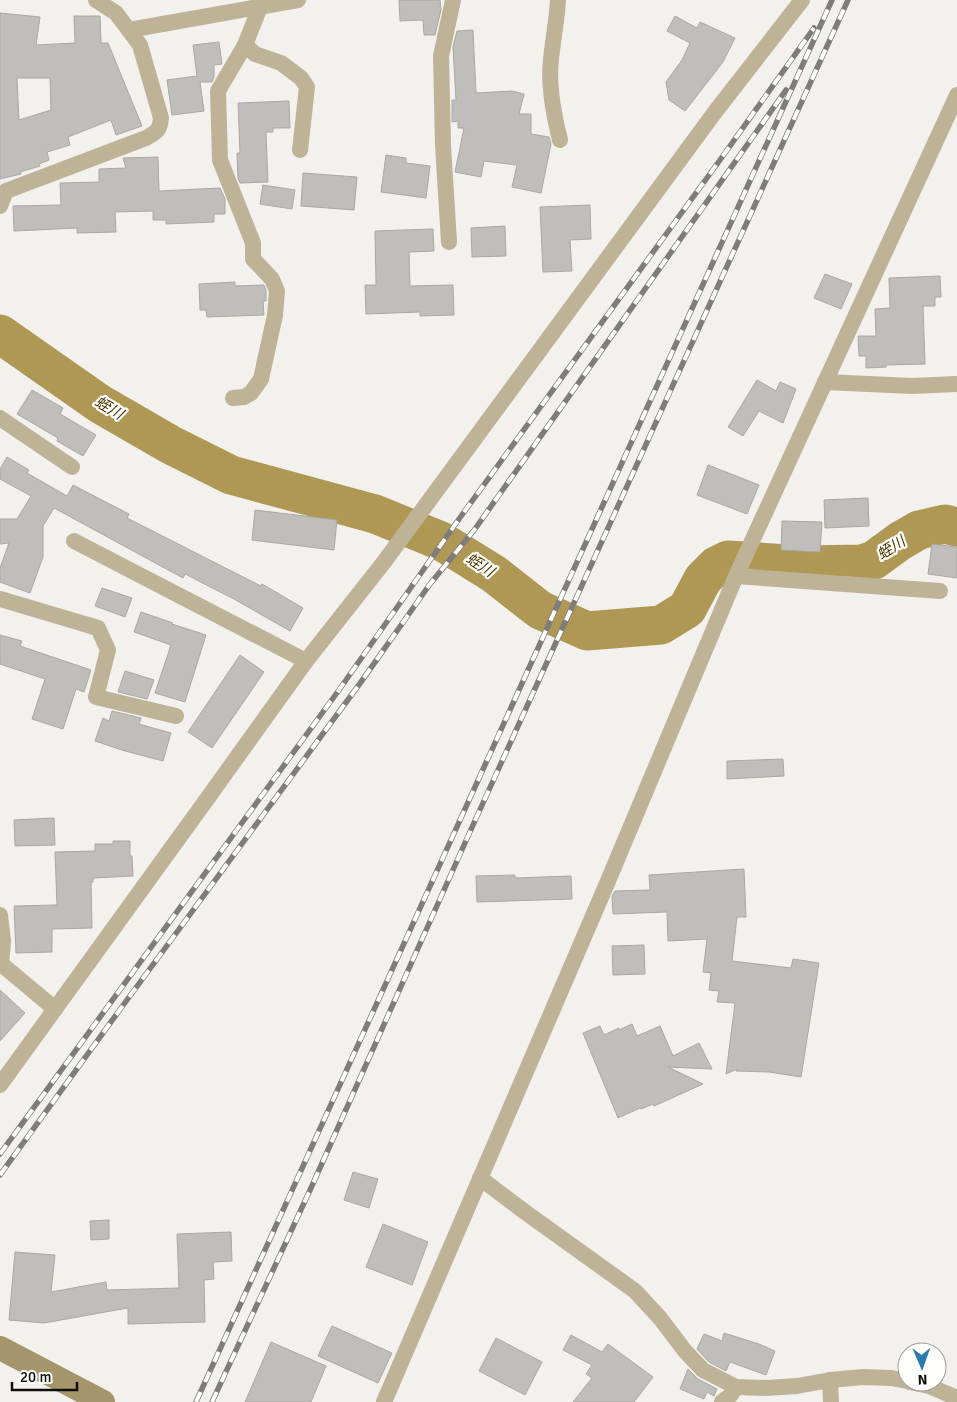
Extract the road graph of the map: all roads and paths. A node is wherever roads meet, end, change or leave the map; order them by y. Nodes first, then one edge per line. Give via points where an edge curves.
1 (96, 0) edge
2 (298, 0) edge
3 (453, 0) edge
4 (558, 0) edge
5 (802, 0) edge
6 (268, 4) edge
7 (129, 30) junction
8 (245, 45) junction
9 (957, 96) edge
10 (560, 140) dead end
11 (300, 150) dead end
12 (0, 206) edge
13 (449, 242) dead end
14 (825, 382) junction
15 (957, 384) edge
16 (233, 398) dead end
17 (0, 418) edge
18 (72, 467) dead end
19 (74, 541) dead end
20 (737, 572) junction
21 (940, 591) dead end
22 (0, 599) edge
23 (306, 662) junction
24 (176, 716) dead end
25 (0, 916) edge
26 (1, 964) edge
27 (55, 1009) junction
28 (0, 1085) edge
29 (480, 1178) junction
30 (0, 1348) edge
31 (897, 1379) edge
32 (830, 1380) junction
33 (736, 1387) junction
34 (943, 1392) edge
35 (957, 1398) edge
36 (103, 1402) edge
37 (384, 1402) edge
38 (722, 1402) edge
39 (831, 1402) edge

1 - 7 street via 116,13
2 - 6 street
3 - 13 street via 441,56
4 - 10 street via 550,60 554,119
5 - 23 street via 715,112 415,521
6 - 7 street
6 - 8 street
7 - 12 street via 140,45 161,126 146,138 6,191
8 - 11 street via 255,54 281,63 301,78 307,87
8 - 16 street via 218,92 220,160 253,243 253,260 272,278 277,291 261,379 251,393
9 - 14 street
14 - 15 street via 912,386
14 - 20 street
17 - 18 street
19 - 23 street
20 - 21 street
20 - 29 street
22 - 24 street via 98,628 108,650 96,697
23 - 27 street
25 - 26 street
26 - 27 street
27 - 28 street
29 - 33 street via 635,1290 703,1370
29 - 37 street
30 - 36 main road
31 - 32 street via 862,1377
32 - 33 street via 797,1386
32 - 39 street
33 - 38 street
34 - 35 street

